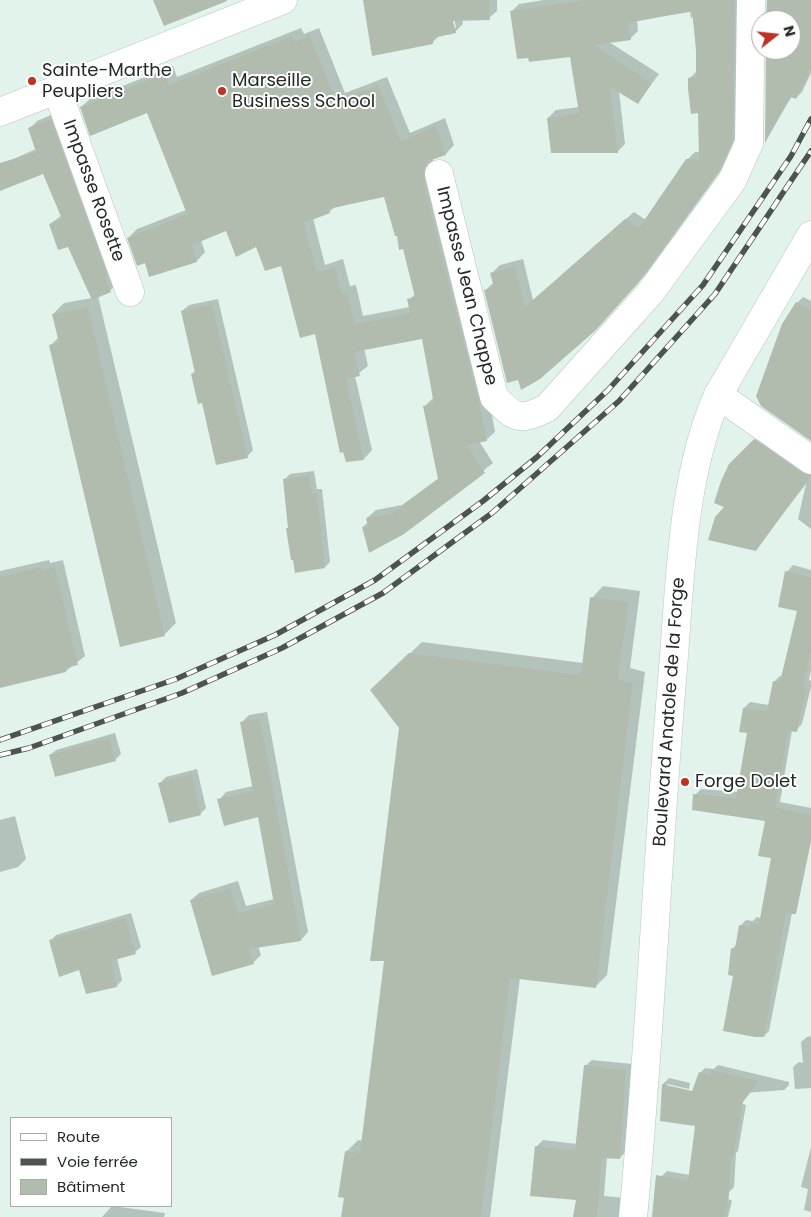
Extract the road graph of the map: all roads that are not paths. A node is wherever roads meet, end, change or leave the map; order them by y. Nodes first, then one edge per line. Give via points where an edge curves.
1 (751, 0) edge
2 (268, 3) edge
3 (57, 90) junction
4 (0, 112) edge
5 (439, 174) dead end
6 (811, 235) edge
7 (130, 292) dead end
8 (718, 395) junction
9 (811, 460) edge
10 (633, 1217) edge

1 - 5 street, Impasse Jean Chappe via 749,142 732,181 650,293 546,408 528,417 511,414 494,397
2 - 3 street
3 - 4 street
3 - 7 street, Impasse Rosette
6 - 8 street, Boulevard Anatole de la Forge
8 - 9 street
8 - 10 street, Boulevard Anatole de la Forge via 706,422 693,481 683,553 663,785 647,1065

